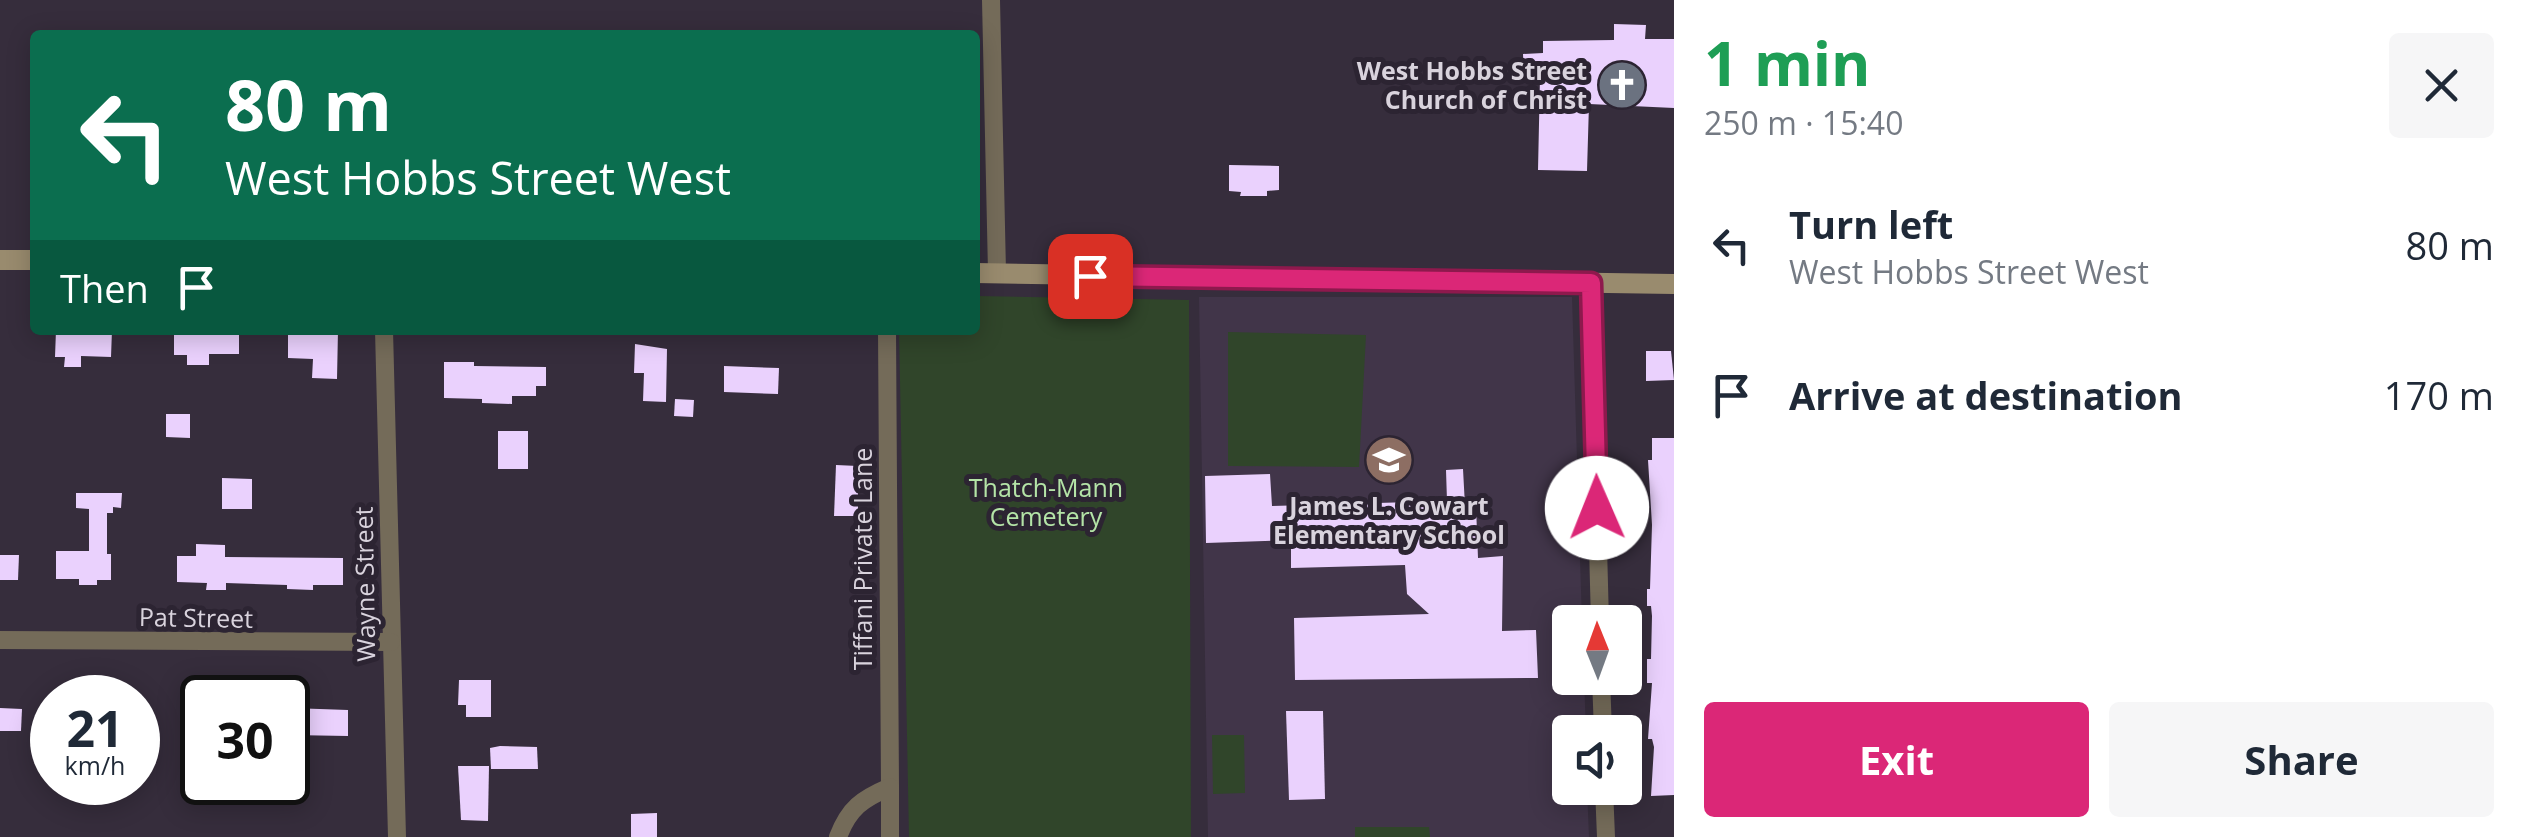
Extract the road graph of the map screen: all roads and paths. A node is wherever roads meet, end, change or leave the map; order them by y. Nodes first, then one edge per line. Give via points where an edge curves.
1 (991, 0) edge
2 (0, 260) edge
3 (30, 260) edge
4 (997, 272) junction
5 (980, 273) edge
6 (1591, 283) junction
7 (1674, 284) edge
8 (384, 335) edge
9 (887, 335) edge
10 (1600, 605) edge
11 (0, 640) edge
12 (391, 642) junction
13 (890, 787) junction
14 (1605, 805) edge
15 (397, 837) edge
16 (838, 837) edge
17 (890, 837) edge
18 (1606, 837) edge

1 - 4 street
2 - 3 street
4 - 5 street
4 - 6 street
6 - 7 street
6 - 10 street
8 - 12 street, Wayne Street
9 - 13 street, Tiffani Private Lane
11 - 12 street, Pat Street
12 - 15 street, Wayne Street
13 - 16 street via 862,799
13 - 17 street, Tiffani Private Lane
14 - 18 street

